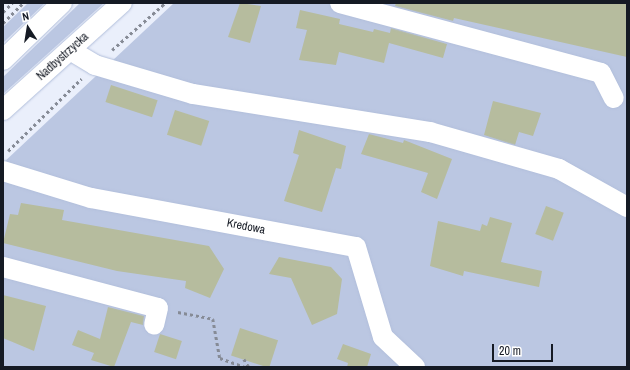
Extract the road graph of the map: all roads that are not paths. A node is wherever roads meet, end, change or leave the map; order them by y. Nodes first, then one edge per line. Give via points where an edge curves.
1 (62, 3) edge
2 (122, 3) edge
3 (340, 3) edge
4 (70, 50) junction
5 (3, 60) edge
6 (614, 98) dead end
7 (3, 110) edge
8 (3, 171) edge
9 (627, 208) edge
10 (3, 267) edge
11 (156, 317) road end
12 (415, 367) edge

1 - 5 street
2 - 4 street, Nadbystrzycka
3 - 6 street via 601,73
4 - 7 street, Nadbystrzycka
4 - 9 street via 95,65 193,94 430,132 559,169
8 - 12 street, Kredowa via 91,198 356,247 383,337
10 - 11 street

